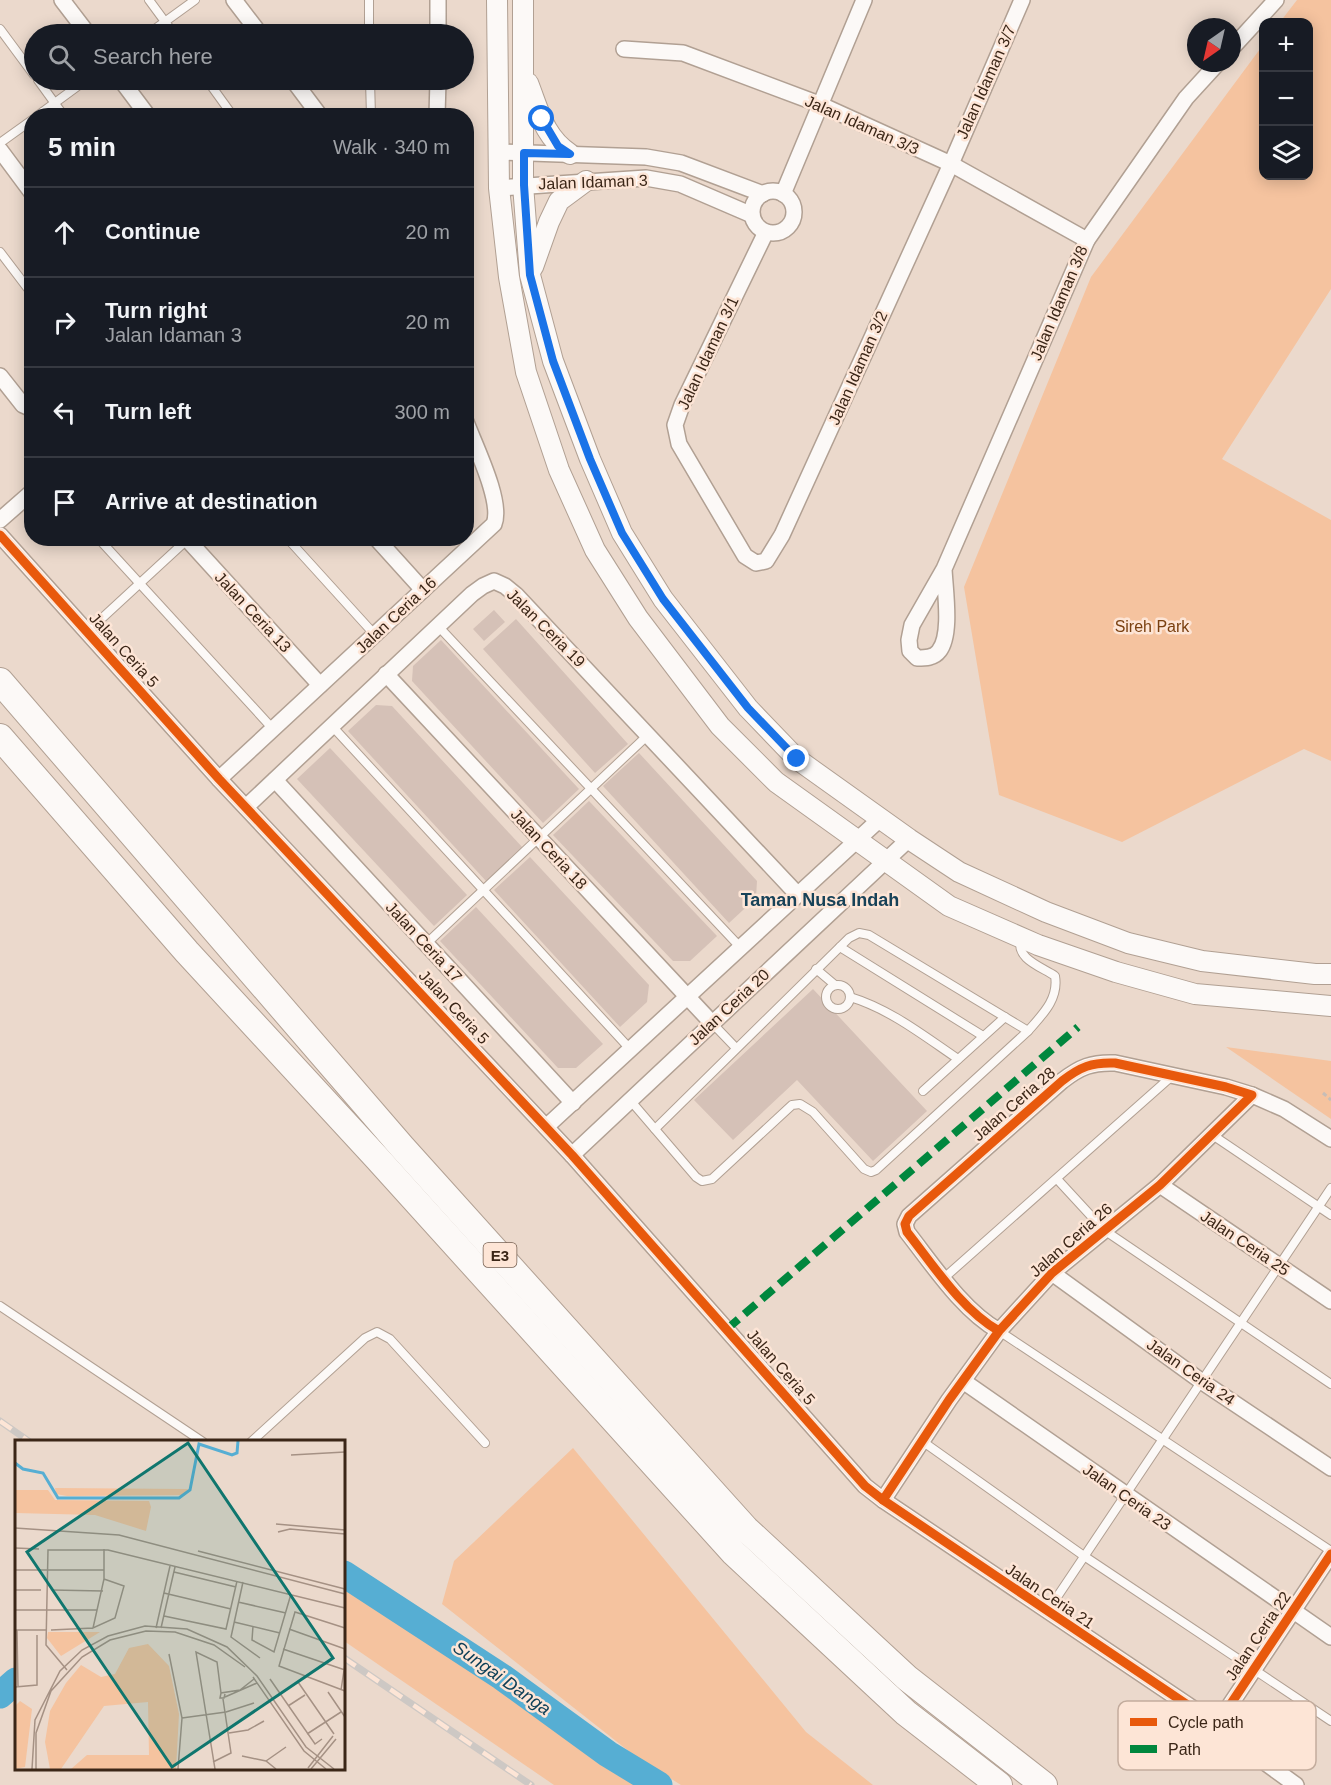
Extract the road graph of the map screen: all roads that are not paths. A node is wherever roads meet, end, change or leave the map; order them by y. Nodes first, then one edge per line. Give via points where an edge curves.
1 (62, 0) edge
2 (149, 0) edge
3 (195, 0) edge
4 (234, 0) edge
5 (369, 0) edge
6 (438, 0) edge
7 (497, 0) edge
8 (523, 0) edge
9 (864, 0) edge
10 (1022, 0) edge
11 (1276, 0) edge
12 (165, 22) junction
13 (80, 24) edge
14 (162, 24) edge
15 (252, 24) edge
16 (369, 24) edge
17 (438, 24) edge
18 (0, 29) edge
19 (1241, 38) edge
20 (624, 49) dead end
21 (24, 61) edge
22 (523, 72) junction
23 (1210, 72) edge
24 (46, 90) edge
25 (72, 90) edge
26 (128, 90) edge
27 (214, 90) edge
28 (300, 90) edge
29 (371, 90) edge
30 (438, 90) edge
31 (55, 102) junction
32 (819, 104) junction
33 (47, 108) edge
34 (59, 108) edge
35 (142, 108) edge
36 (227, 108) edge
37 (314, 108) edge
38 (372, 108) edge
39 (437, 108) edge
40 (24, 126) edge
41 (0, 143) edge
42 (0, 151) edge
43 (498, 152) junction
44 (524, 153) junction
45 (570, 154) junction
46 (951, 164) junction
47 (586, 181) junction
48 (24, 182) edge
49 (524, 185) junction
50 (499, 188) junction
51 (763, 194) junction
52 (783, 194) junction
53 (752, 214) junction
54 (766, 232) junction
55 (1087, 240) junction
56 (0, 252) edge
57 (530, 275) junction
58 (24, 284) edge
59 (0, 376) edge
60 (24, 406) edge
61 (474, 456) edge
62 (24, 499) edge
63 (0, 520) edge
64 (0, 535) edge
65 (474, 544) edge
66 (105, 546) edge
67 (180, 546) edge
68 (194, 546) edge
69 (293, 546) edge
70 (383, 546) edge
71 (471, 546) edge
72 (756, 564) joint
73 (944, 569) junction
74 (139, 584) junction
75 (423, 590) junction
76 (438, 626) junction
77 (87, 632) junction
78 (375, 634) junction
79 (386, 675) junction
80 (0, 681) edge
81 (320, 685) junction
82 (332, 726) junction
83 (273, 729) junction
84 (648, 735) junction
85 (0, 737) edge
86 (219, 778) junction
87 (275, 780) junction
88 (591, 788) junction
89 (246, 807) junction
90 (880, 819) junction
91 (538, 838) junction
92 (909, 839) junction
93 (857, 840) junction
94 (885, 860) junction
95 (483, 890) junction
96 (798, 895) junction
97 (1022, 938) junction
98 (426, 944) junction
99 (840, 947) junction
100 (741, 948) junction
101 (816, 969) junction
102 (1331, 974) edge
103 (835, 985) junction
104 (688, 997) junction
105 (850, 997) junction
106 (1331, 1005) edge
107 (1005, 1017) junction
108 (712, 1023) junction
109 (1029, 1031) junction
110 (983, 1036) junction
111 (736, 1048) junction
112 (631, 1050) junction
113 (958, 1059) junction
114 (1172, 1076) junction
115 (922, 1091) dead end
116 (1252, 1095) junction
117 (630, 1100) junction
118 (573, 1103) junction
119 (546, 1127) junction
120 (655, 1129) junction
121 (1211, 1134) junction
122 (1331, 1139) edge
123 (572, 1155) junction
124 (1057, 1179) junction
125 (1160, 1185) junction
126 (1331, 1188) edge
127 (1318, 1207) junction
128 (1331, 1215) edge
129 (1104, 1230) junction
130 (1279, 1266) junction
131 (1052, 1273) junction
132 (944, 1278) junction
133 (1331, 1301) edge
134 (0, 1305) edge
135 (1240, 1323) junction
136 (999, 1331) junction
137 (963, 1381) junction
138 (1201, 1381) junction
139 (1331, 1384) edge
140 (1162, 1439) junction
141 (200, 1440) edge
142 (253, 1440) edge
143 (922, 1442) junction
144 (485, 1443) dead end
145 (1331, 1468) edge
146 (1125, 1495) junction
147 (883, 1500) junction
148 (1331, 1553) edge
149 (1084, 1556) junction
150 (1047, 1611) junction
151 (1292, 1612) junction
152 (1331, 1637) edge
153 (1254, 1670) junction
154 (1180, 1701) edge
155 (1232, 1701) edge
156 (1301, 1701) edge
157 (1316, 1711) edge
158 (1331, 1721) edge
159 (1275, 1770) edge
160 (999, 1785) edge
161 (1044, 1785) edge
162 (1296, 1785) edge

1 - 13 street
2 - 12 lane
3 - 12 lane
4 - 15 street
5 - 16 lane
6 - 17 street
7 - 43 main road
8 - 22 main road
9 - 32 street
10 - 46 street, Jalan Idaman 3/7
11 - 19 street
12 - 14 lane
18 - 21 lane
20 - 32 street, Jalan Idaman 3/3 via 683,53
22 - 44 main road
22 - 45 main road via 549,134
23 - 55 street, Jalan Idaman 3/8 via 1186,98
24 - 31 lane
25 - 31 lane
26 - 35 street
27 - 36 lane
28 - 37 street
29 - 38 lane
30 - 39 street
31 - 33 lane
31 - 34 lane
32 - 46 street, Jalan Idaman 3/3
32 - 52 street
40 - 41 lane
42 - 48 street
43 - 44 street, Jalan Idaman 3
43 - 50 main road
44 - 45 street, Jalan Idaman 3
44 - 49 main road
45 - 51 street, Jalan Idaman 3 via 646,157 681,163
46 - 55 street, Jalan Idaman 3/3
46 - 72 street, Jalan Idaman 3/2 via 774,552 766,561
47 - 49 street, Jalan Idaman 3
47 - 53 street, Jalan Idaman 3 via 646,178 681,184
47 - 57 main road via 566,194 554,210
49 - 50 street, Jalan Idaman 3
49 - 57 main road
50 - 93 main road via 509,277 526,372 559,470 595,550 638,618 720,726 776,782
51 - 52 street
51 - 53 street via 754,202
52 - 54 street via 794,211 791,224 780,232
53 - 54 street
54 - 72 street, Jalan Idaman 3/1 via 675,425 679,444 745,556
55 - 73 street, Jalan Idaman 3/8
56 - 58 lane
57 - 90 main road via 553,361 590,459 622,533 663,599 748,708 797,759
59 - 60 street
61 - 65 street, Jalan Ceria 16 via 495,498 497,516
62 - 63 street
64 - 77 street, Jalan Ceria 5
66 - 74 lane
67 - 74 lane
68 - 81 street, Jalan Ceria 13
69 - 78 lane
70 - 75 street
71 - 75 street, Jalan Ceria 16
73 - 73 street, Jalan Idaman 3/8 via 946,638 939,652 930,658 917,658 910,651 912,625
74 - 77 lane
74 - 83 lane
75 - 78 street, Jalan Ceria 16
76 - 79 street, Jalan Ceria 19
76 - 84 street, Jalan Ceria 19 via 483,586 494,581 505,586
76 - 88 lane
77 - 86 street, Jalan Ceria 5
78 - 81 street, Jalan Ceria 16
79 - 82 street, Jalan Ceria 19
79 - 91 street, Jalan Ceria 18
80 - 161 highway, E3 via 402,1147 746,1529 907,1678
81 - 83 street, Jalan Ceria 16
82 - 87 street, Jalan Ceria 19
82 - 95 lane
83 - 86 street, Jalan Ceria 16
84 - 88 lane
84 - 96 street, Jalan Ceria 19
85 - 160 highway, E3 via 187,952 734,1553 906,1713
86 - 89 street, Jalan Ceria 5
87 - 89 street, Jalan Ceria 19
87 - 98 street, Jalan Ceria 17
88 - 91 lane
88 - 100 lane
89 - 119 street, Jalan Ceria 5
90 - 92 main road
90 - 93 street
91 - 95 lane
91 - 104 street, Jalan Ceria 18
92 - 94 street, Jalan Ceria 20
92 - 102 main road via 959,872 1046,912 1128,943 1202,961
93 - 94 main road
93 - 96 street
94 - 97 main road via 949,906
94 - 108 street, Jalan Ceria 20
95 - 98 lane
95 - 112 lane
96 - 100 street
97 - 106 main road via 1116,972 1195,994
97 - 109 lane via 1021,952 1055,976 1057,985 1050,1006
98 - 118 street, Jalan Ceria 17
99 - 101 lane
99 - 107 lane via 859,933 869,935
99 - 110 lane
100 - 104 street
101 - 103 lane
101 - 111 lane
103 - 105 lane via 846,987
103 - 105 lane via 826,993 832,1008 844,1008
104 - 108 street, Jalan Ceria 18
104 - 112 street
105 - 113 lane via 889,1014
107 - 109 lane
107 - 110 lane
108 - 111 lane
108 - 117 street, Jalan Ceria 20
109 - 120 lane via 871,1172 813,1112 800,1104 792,1106 712,1179 702,1181
110 - 113 lane
111 - 120 lane
112 - 118 street
113 - 115 lane
114 - 116 street, Jalan Ceria 28
114 - 124 lane
114 - 132 street, Jalan Ceria 28 via 1115,1063 1086,1065 909,1216 907,1232
116 - 121 street
116 - 122 street, Jalan Ceria 28 via 1284,1108
117 - 120 lane
117 - 123 street, Jalan Ceria 20
118 - 119 street
119 - 123 street, Jalan Ceria 5
121 - 125 street, Jalan Ceria 26
121 - 127 lane
123 - 147 street, Jalan Ceria 5 via 865,1486
124 - 129 lane
124 - 132 lane
125 - 129 street, Jalan Ceria 26
125 - 130 street, Jalan Ceria 25
126 - 127 lane
127 - 128 lane
127 - 130 lane
129 - 131 street, Jalan Ceria 26
129 - 135 lane
130 - 133 street, Jalan Ceria 25
130 - 135 lane
131 - 136 street, Jalan Ceria 26
131 - 138 street, Jalan Ceria 24
132 - 136 street, Jalan Ceria 28 via 985,1324
134 - 141 lane
135 - 138 lane
135 - 139 lane
136 - 137 street, Jalan Ceria 26
136 - 140 lane
137 - 143 street, Jalan Ceria 26
137 - 146 street, Jalan Ceria 23
138 - 140 lane
138 - 145 street, Jalan Ceria 24
140 - 146 lane
140 - 148 lane
142 - 144 lane via 376,1332 390,1339
143 - 147 street, Jalan Ceria 26
143 - 149 lane
146 - 149 lane
146 - 151 street, Jalan Ceria 23
147 - 150 street, Jalan Ceria 21
148 - 151 street, Jalan Ceria 22
149 - 150 lane
149 - 153 lane
150 - 154 street, Jalan Ceria 21
151 - 152 street, Jalan Ceria 23
151 - 153 street, Jalan Ceria 22
153 - 155 street, Jalan Ceria 22
153 - 156 lane
157 - 158 lane
159 - 162 street

